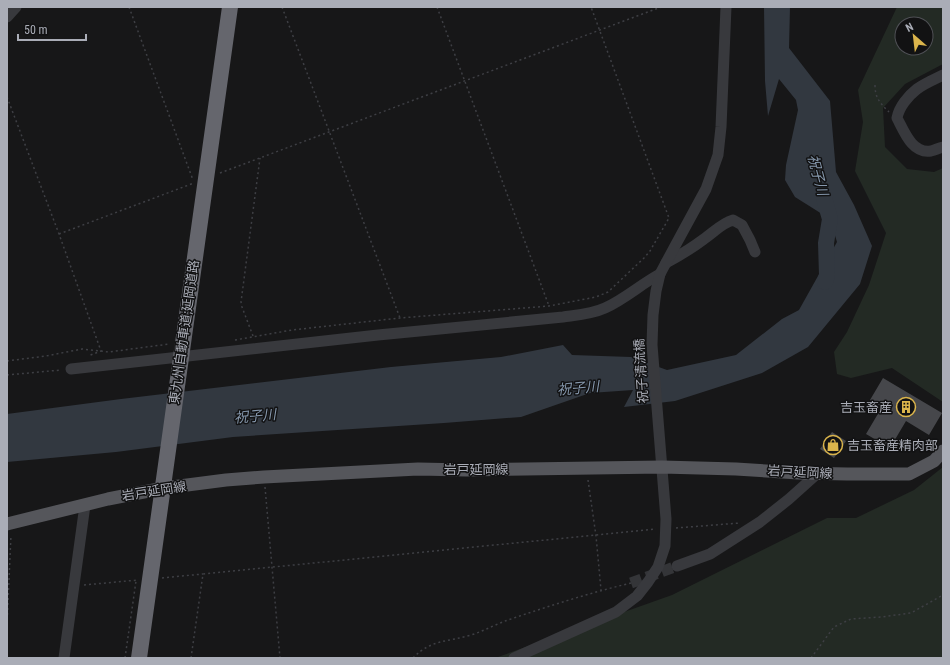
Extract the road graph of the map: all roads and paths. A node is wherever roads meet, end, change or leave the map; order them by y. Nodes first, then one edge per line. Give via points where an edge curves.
1 (16, 7) edge
2 (129, 7) edge
3 (230, 7) edge
4 (282, 7) edge
5 (437, 7) edge
6 (591, 7) edge
7 (661, 7) edge
8 (726, 7) edge
9 (7, 17) edge
10 (600, 31) junction
11 (943, 75) edge
12 (464, 81) junction
13 (875, 85) dead end
14 (7, 97) edge
15 (896, 118) junction
16 (329, 132) junction
17 (943, 147) edge
18 (260, 158) dead end
19 (194, 183) dead end
20 (755, 252) dead end
21 (663, 269) junction
22 (550, 306) junction
23 (400, 318) junction
24 (253, 336) junction
25 (230, 341) dead end
26 (169, 344) dead end
27 (101, 351) junction
28 (86, 357) dead end
29 (7, 361) edge
30 (71, 370) joint
31 (7, 375) edge
32 (943, 451) edge
33 (662, 467) junction
34 (586, 468) junction
35 (818, 473) junction
36 (264, 478) junction
37 (85, 505) junction
38 (9, 524) edge
39 (757, 524) junction
40 (674, 528) dead end
41 (657, 529) dead end
42 (596, 536) junction
43 (677, 566) tunnel mouth
44 (271, 567) junction
45 (136, 580) dead end
46 (631, 583) tunnel mouth
47 (601, 590) junction
48 (943, 595) edge
49 (7, 626) edge
50 (64, 658) edge
51 (125, 658) edge
52 (139, 658) edge
53 (191, 658) edge
54 (280, 658) edge
55 (413, 658) edge
56 (514, 658) edge
57 (811, 658) edge

1 - 9 street
2 - 19 path
3 - 52 highway, 東九州自動車道;延岡道路, bridge
4 - 16 path
5 - 12 path
6 - 10 path
7 - 10 path
8 - 21 street, 祝子清流橋 via 718,155 706,189
10 - 12 path
10 - 22 path via 669,218 650,251 608,292 596,297
11 - 15 street via 918,88 908,98
12 - 16 path
12 - 22 path
13 - 15 path via 880,103
14 - 27 path
15 - 17 street via 908,140 917,148 930,151
16 - 23 path
18 - 24 path via 241,302
20 - 21 street via 742,224 734,220 726,222
21 - 30 street via 622,299 604,308 563,317
21 - 33 street, 祝子清流橋 via 656,291 652,345
22 - 23 path
23 - 24 path
24 - 25 path
26 - 27 path
27 - 28 path
27 - 29 path via 82,350
30 - 31 path
32 - 35 main road, 岩戸延岡線 via 934,461 909,474
33 - 34 main road, 岩戸延岡線
33 - 35 main road, 岩戸延岡線
33 - 56 street, 祝子清流橋 via 666,519 665,546 658,567 648,582 637,596 616,612
34 - 36 main road, 岩戸延岡線 via 418,469
34 - 42 path
35 - 39 street
36 - 37 main road, 岩戸延岡線 via 164,488
36 - 44 path
37 - 38 main road, 岩戸延岡線
37 - 50 street
38 - 49 path
39 - 40 path via 746,522
39 - 43 street via 710,554
41 - 42 path
42 - 44 path
42 - 47 path
44 - 53 path via 203,574
44 - 54 path
45 - 51 path
46 - 47 path
47 - 55 path via 470,635 431,644
48 - 57 path via 911,613 851,619 834,628

